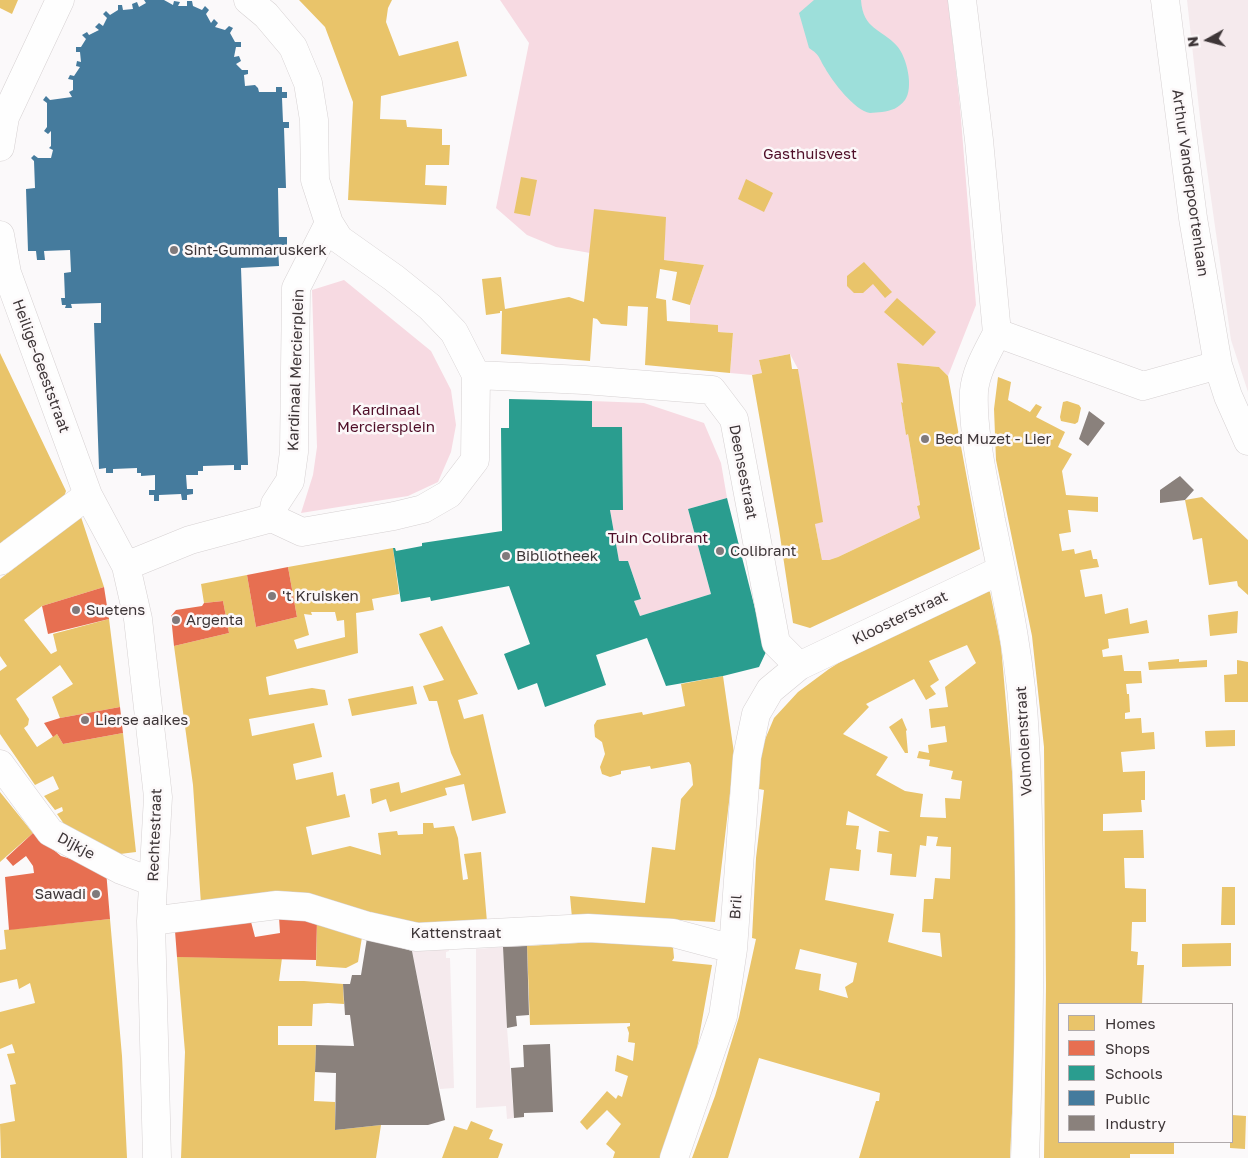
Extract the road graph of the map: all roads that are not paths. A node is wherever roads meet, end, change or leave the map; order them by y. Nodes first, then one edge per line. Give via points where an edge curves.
1 (60, 0) edge
2 (248, 0) edge
3 (962, 0) edge
4 (1165, 0) edge
5 (3, 116) edge
6 (0, 147) edge
7 (329, 223) junction
8 (0, 235) edge
9 (997, 333) junction
10 (1218, 365) junction
11 (476, 376) junction
12 (1248, 441) edge
13 (88, 494) junction
14 (272, 518) junction
15 (0, 561) edge
16 (126, 566) junction
17 (1001, 570) junction
18 (799, 666) junction
19 (0, 764) edge
20 (153, 882) junction
21 (151, 921) junction
22 (733, 949) junction
23 (157, 1158) edge
24 (674, 1158) edge
25 (1025, 1158) edge

1 - 5 street
2 - 7 street via 293,47 308,83 314,120 315,180
3 - 9 street
4 - 10 street, Arthur Vanderpoortenlaan via 1193,218
5 - 6 street
7 - 11 street via 339,239 401,284 454,332
7 - 14 street, Kardinaal Mercierplein via 296,288 294,452 290,481 275,504
8 - 13 street, Heilige-Geeststraat via 7,273
9 - 10 street via 1143,386
9 - 17 street, Volmolenstraat via 981,364 974,390 979,454
10 - 12 street, Arthur Vanderpoortenlaan
11 - 14 street via 475,460 449,494 423,509 302,532
11 - 18 street, Deensestraat via 712,390 734,419 776,643
13 - 15 street
13 - 16 street, Rechtestraat
14 - 16 street via 190,540
16 - 20 street, Rechtestraat via 138,619 158,797
17 - 18 street, Kloosterstraat
17 - 25 street, Volmolenstraat via 1020,674 1030,853
18 - 22 street, Bril via 770,690 756,714 747,758
19 - 20 street, Dijkje via 50,832 121,870
20 - 21 street, Rechtestraat
21 - 22 street, Kattenstraat via 277,905 306,907 417,937 588,928 673,933
21 - 23 street, Rechtestraat
22 - 24 street, Bril via 723,1016

